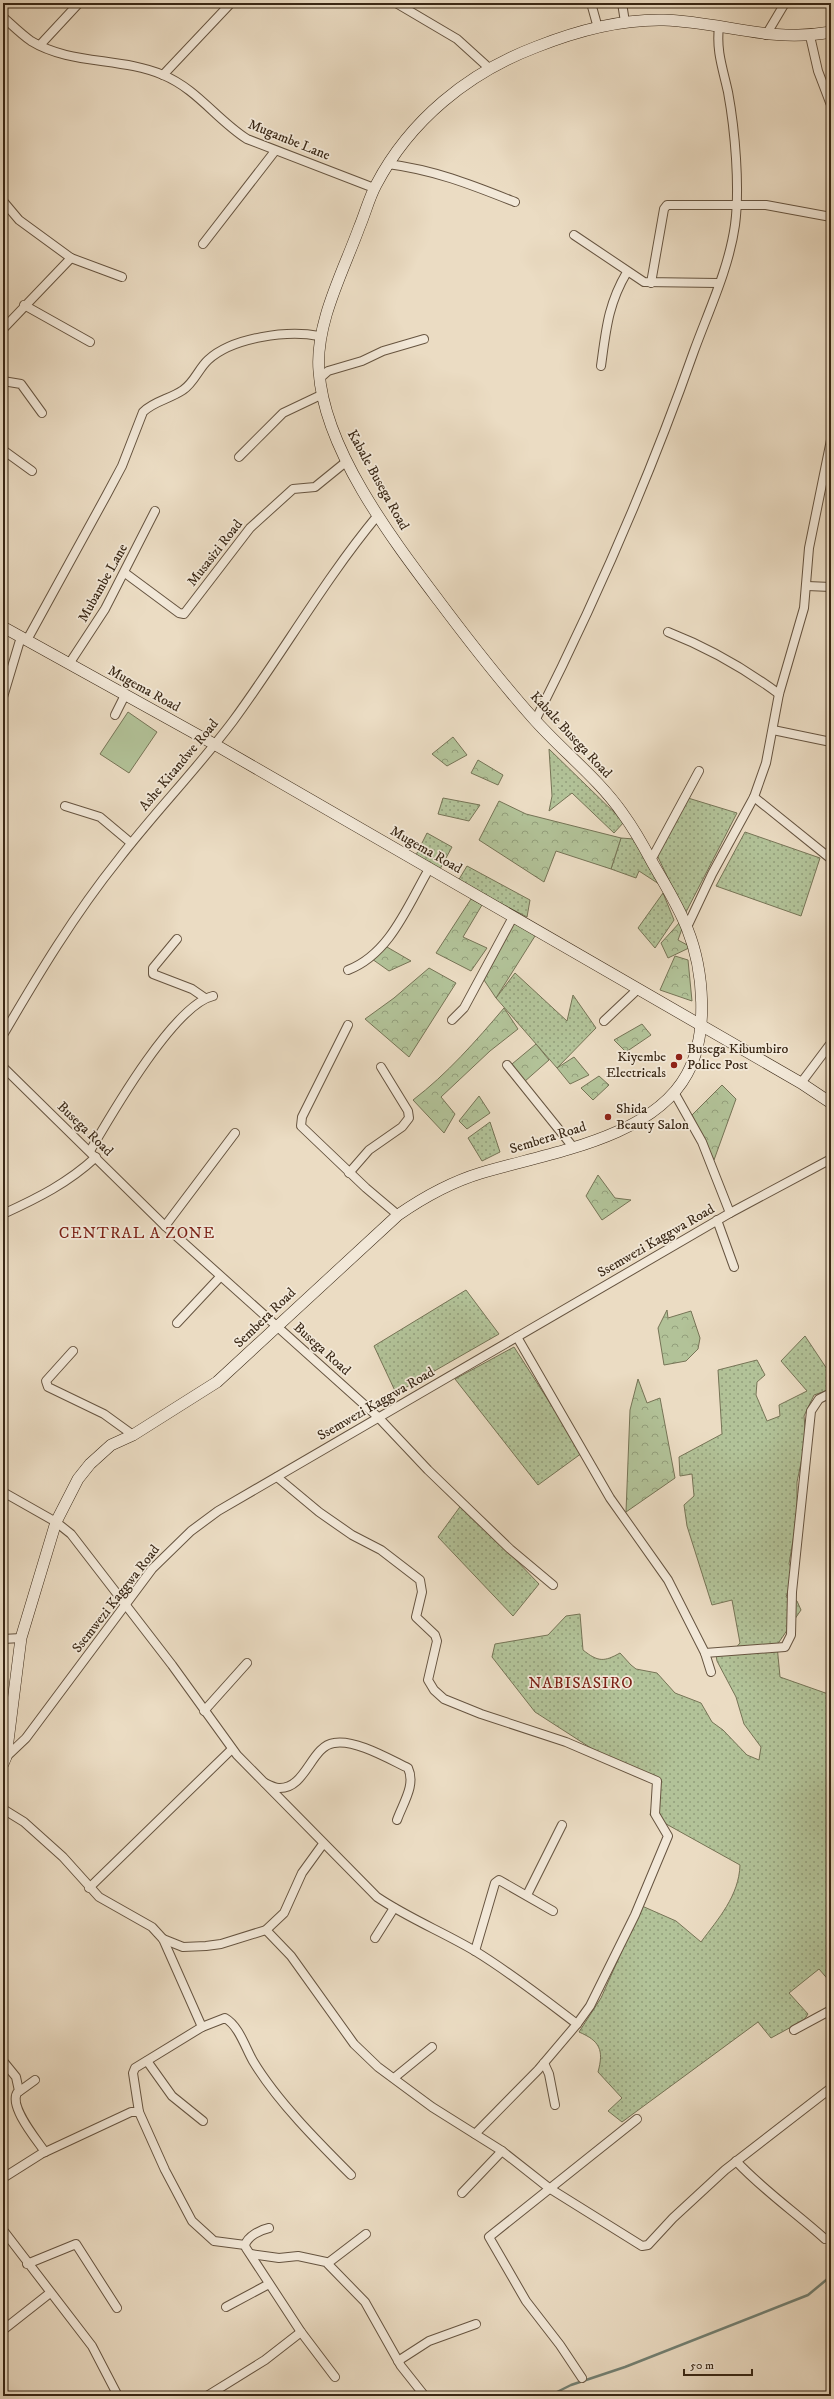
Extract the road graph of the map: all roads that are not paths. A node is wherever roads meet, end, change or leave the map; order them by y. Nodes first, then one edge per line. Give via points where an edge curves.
1 (79, 3) edge
2 (231, 3) edge
3 (591, 3) edge
4 (622, 3) edge
5 (785, 3) edge
6 (401, 4) edge
7 (3, 17) edge
8 (625, 22) junction
9 (719, 27) junction
10 (598, 28) junction
11 (831, 32) edge
12 (766, 35) junction
13 (810, 36) junction
14 (40, 45) junction
15 (489, 68) junction
16 (164, 75) junction
17 (831, 105) edge
18 (275, 151) junction
19 (388, 164) junction
20 (374, 188) junction
21 (3, 201) edge
22 (515, 202) dead end
23 (737, 204) junction
24 (831, 217) edge
25 (574, 235) dead end
26 (203, 244) dead end
27 (71, 258) junction
28 (626, 272) junction
29 (122, 277) dead end
30 (652, 283) junction
31 (718, 283) junction
32 (24, 305) junction
33 (3, 328) edge
34 (319, 336) junction
35 (424, 339) dead end
36 (90, 342) dead end
37 (601, 366) dead end
38 (319, 379) junction
39 (3, 381) edge
40 (323, 394) junction
41 (42, 413) dead end
42 (831, 440) edge
43 (3, 450) edge
44 (239, 457) dead end
45 (347, 461) junction
46 (32, 471) dead end
47 (155, 511) dead end
48 (378, 515) junction
49 (125, 573) junction
50 (807, 586) junction
51 (831, 587) edge
52 (3, 627) edge
53 (668, 632) dead end
54 (24, 638) junction
55 (69, 664) junction
56 (779, 694) junction
57 (125, 695) junction
58 (3, 697) edge
59 (114, 716) dead end
60 (535, 721) junction
61 (773, 730) junction
62 (831, 742) edge
63 (214, 744) junction
64 (699, 771) dead end
65 (754, 797) junction
66 (65, 806) dead end
67 (131, 843) junction
68 (831, 859) edge
69 (651, 860) junction
70 (429, 869) junction
71 (513, 917) junction
72 (687, 927) junction
73 (177, 939) dead end
74 (348, 970) dead end
75 (638, 989) junction
76 (452, 1020) dead end
77 (604, 1021) dead end
78 (348, 1025) dead end
79 (702, 1026) junction
80 (3, 1035) edge
81 (831, 1043) edge
82 (507, 1065) dead end
83 (381, 1067) dead end
84 (3, 1068) edge
85 (801, 1083) junction
86 (675, 1094) junction
87 (831, 1103) edge
88 (235, 1133) dead end
89 (573, 1146) junction
90 (93, 1154) junction
91 (831, 1159) edge
92 (349, 1173) junction
93 (730, 1213) junction
94 (3, 1214) edge
95 (398, 1215) junction
96 (717, 1220) junction
97 (165, 1226) junction
98 (734, 1267) dead end
99 (220, 1277) junction
100 (177, 1323) dead end
101 (277, 1326) junction
102 (517, 1337) junction
103 (73, 1351) dead end
104 (831, 1394) edge
105 (378, 1417) junction
106 (133, 1435) junction
107 (277, 1477) junction
108 (3, 1492) edge
109 (56, 1522) junction
110 (553, 1585) dead end
111 (126, 1604) junction
112 (21, 1638) junction
113 (3, 1639) edge
114 (705, 1653) junction
115 (247, 1663) dead end
116 (711, 1672) dead end
117 (204, 1711) junction
118 (232, 1749) junction
119 (5, 1760) edge
120 (264, 1783) junction
121 (3, 1809) edge
122 (397, 1820) dead end
123 (562, 1825) dead end
124 (323, 1844) junction
125 (90, 1888) junction
126 (527, 1895) junction
127 (394, 1908) junction
128 (553, 1911) dead end
129 (266, 1930) junction
130 (375, 1938) dead end
131 (163, 1939) junction
132 (475, 1951) junction
133 (831, 2010) edge
134 (577, 2024) junction
135 (202, 2027) junction
136 (794, 2030) dead end
137 (432, 2047) dead end
138 (3, 2061) edge
139 (146, 2061) junction
140 (544, 2063) junction
141 (394, 2078) junction
142 (35, 2080) dead end
143 (831, 2088) edge
144 (19, 2092) junction
145 (555, 2105) dead end
146 (140, 2112) junction
147 (637, 2119) dead end
148 (203, 2121) dead end
149 (475, 2134) junction
150 (502, 2151) junction
151 (45, 2152) junction
152 (736, 2161) junction
153 (351, 2175) dead end
154 (3, 2178) edge
155 (549, 2188) junction
156 (462, 2193) dead end
157 (269, 2228) dead end
158 (3, 2230) edge
159 (366, 2234) dead end
160 (824, 2239) dead end
161 (245, 2245) junction
162 (252, 2254) junction
163 (328, 2263) junction
164 (27, 2264) junction
165 (269, 2284) junction
166 (50, 2293) junction
167 (226, 2307) dead end
168 (118, 2308) dead end
169 (476, 2324) dead end
170 (3, 2330) edge
171 (301, 2332) junction
172 (398, 2361) junction
173 (335, 2377) dead end
174 (582, 2378) dead end
175 (424, 2395) edge
176 (118, 2396) edge
177 (207, 2396) edge

1 - 14 street
2 - 16 street
3 - 10 street
4 - 8 street
5 - 12 street
6 - 15 street via 457,39
7 - 14 street, Mugambe Lane
8 - 9 street, Kabale Busega Road via 661,20
8 - 10 street, Kabale Busega Road
9 - 12 street, Kabale Busega Road
9 - 23 street via 718,51 728,93
10 - 15 street, Kabale Busega Road via 537,46
11 - 13 street, Kabale Busega Road
12 - 13 street, Kabale Busega Road
13 - 17 street via 818,71
14 - 16 street, Mugambe Lane via 70,56 130,64
15 - 19 street, Kabale Busega Road via 446,98 420,121
16 - 18 street, Mugambe Lane via 194,93 247,139
18 - 20 street, Mugambe Lane
18 - 26 street
19 - 20 street, Kabale Busega Road
19 - 22 street via 421,168 442,174
20 - 34 street, Kabale Busega Road
21 - 27 street via 19,220
23 - 24 street via 766,205
23 - 30 street via 667,205 664,208
23 - 31 street via 733,236
25 - 28 street
27 - 29 street
27 - 32 street
28 - 30 street via 644,282
28 - 37 street via 615,292 607,316
30 - 31 street
31 - 60 street via 644,487 586,619
32 - 33 street
32 - 36 street
34 - 38 street, Kabale Busega Road
34 - 54 street via 289,334 230,347 208,360 185,390 143,412 106,496
35 - 38 street via 328,371
38 - 40 street, Kabale Busega Road
39 - 41 street via 21,384
40 - 44 street via 283,412
40 - 45 street, Kabale Busega Road via 330,420
42 - 50 street via 809,548
43 - 46 street
45 - 48 street, Kabale Busega Road
45 - 49 street, Musasizi Road via 315,487 293,489 250,528 184,614 179,613
47 - 49 street, Mubambe Lane
48 - 60 street, Kabale Busega Road via 468,640
48 - 63 street, Ashe Kitandwe Road via 324,585
49 - 55 street, Mubambe Lane
50 - 51 street
50 - 56 street via 800,628
52 - 54 street, Mugema Road
53 - 56 street via 730,660
54 - 55 street, Mugema Road
54 - 58 street
55 - 57 street, Mugema Road
56 - 61 street
57 - 59 street
57 - 63 street, Mugema Road
60 - 69 street, Kabale Busega Road via 618,807
61 - 62 street
61 - 65 street via 766,763
63 - 67 street, Ashe Kitandwe Road
63 - 70 street, Mugema Road
64 - 69 street
65 - 68 street
65 - 72 street via 712,874
66 - 67 street via 100,818
67 - 80 street, Ashe Kitandwe Road via 60,942
69 - 72 street, Kabale Busega Road
70 - 71 street, Mugema Road
70 - 74 street via 387,940 360,966
71 - 75 street, Mugema Road
71 - 76 street via 464,1008
72 - 79 street, Kabale Busega Road via 698,974
73 - 90 street via 153,968 153,974 209,997 182,1017 161,1041
75 - 77 street
75 - 79 street, Mugema Road
78 - 92 street via 302,1117 301,1126
79 - 85 street, Mugema Road
79 - 86 street, Sembera Road via 695,1059
81 - 85 street
82 - 89 street
83 - 92 street via 408,1111 409,1118 402,1127 369,1150
84 - 90 street, Busega Road
85 - 87 street, Mugema Road
86 - 89 street, Sembera Road via 648,1115 621,1130
86 - 93 street via 702,1142
88 - 97 street
89 - 95 street, Sembera Road via 478,1173 426,1196
90 - 94 street via 75,1176 51,1192
90 - 97 street, Busega Road
91 - 93 street, Ssemwezi Kaggwa Road
92 - 95 street
93 - 96 street, Ssemwezi Kaggwa Road
95 - 101 street, Sembera Road
96 - 98 street
96 - 102 street, Ssemwezi Kaggwa Road
97 - 99 street, Busega Road
99 - 100 street
99 - 101 street, Busega Road
101 - 105 street, Busega Road
101 - 106 street, Sembera Road via 217,1382
102 - 105 street, Ssemwezi Kaggwa Road
102 - 114 street via 610,1498 668,1580
103 - 106 street via 46,1381 48,1387 104,1414
104 - 114 street via 819,1399 811,1412 788,1644 784,1647
105 - 107 street, Ssemwezi Kaggwa Road
105 - 110 street, Busega Road via 488,1528
106 - 109 street, Sembera Road via 111,1445 90,1464 78,1479
107 - 111 street, Ssemwezi Kaggwa Road via 218,1511 191,1531 152,1569
107 - 134 street via 319,1512 352,1535 381,1550 420,1580 422,1592 416,1618 438,1641 428,1680 444,1699 566,1742 657,1781 654,1814 668,1836 635,1915 590,2006
108 - 109 street
109 - 111 street via 72,1534
109 - 112 street, Sembera Road
111 - 117 street
111 - 119 street, Ssemwezi Kaggwa Road via 26,1738
112 - 113 street
112 - 119 street, Sembera Road
114 - 116 street
115 - 117 street
117 - 118 street
118 - 120 street
118 - 125 street
120 - 122 street via 279,1788 286,1787 300,1778 324,1747 334,1743 350,1743 408,1768 412,1776 410,1788
120 - 124 street
121 - 125 street via 24,1822 63,1857
123 - 126 street
124 - 127 street via 377,1897
124 - 129 street via 302,1873 284,1913
125 - 131 street via 99,1897 152,1927
126 - 128 street
126 - 132 street via 506,1882 499,1880 495,1883
127 - 130 street
127 - 132 street
129 - 131 street via 206,1946 183,1947
129 - 141 street via 291,1956 354,2044
131 - 135 street
132 - 134 street via 528,1986
133 - 136 street
134 - 140 street
135 - 139 street
135 - 153 street via 225,2018 233,2024 254,2063 278,2095
137 - 141 street
138 - 144 street via 16,2076
139 - 146 street via 135,2068 133,2073
139 - 148 street via 172,2096
140 - 145 street via 549,2074
140 - 149 street
141 - 149 street
142 - 144 street
143 - 152 street
144 - 151 street via 15,2099 20,2114
146 - 151 street via 131,2112
146 - 161 street via 165,2170 192,2221 214,2241
147 - 155 street
149 - 150 street
150 - 155 street
150 - 156 street
151 - 154 street
152 - 155 street via 645,2246
152 - 160 street via 754,2181 797,2214
155 - 174 street via 489,2237 526,2301
157 - 161 street via 258,2232
158 - 164 street
159 - 163 street
161 - 162 street
162 - 163 street via 279,2258 298,2256
162 - 165 street
163 - 172 street via 365,2302
164 - 166 street
164 - 168 street via 76,2244
165 - 167 street
165 - 171 street
166 - 170 street
166 - 176 street via 92,2346
169 - 172 street via 429,2341
171 - 173 street
171 - 177 street via 265,2360
172 - 175 street

